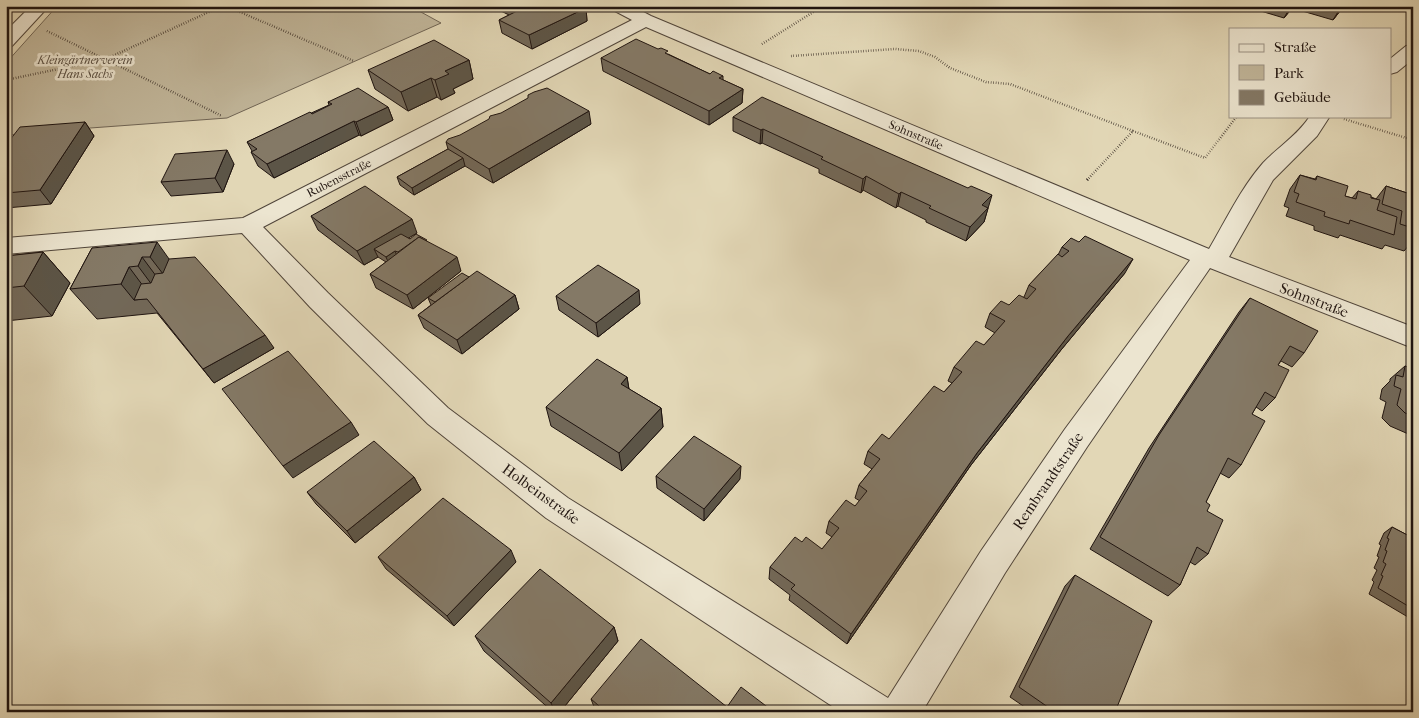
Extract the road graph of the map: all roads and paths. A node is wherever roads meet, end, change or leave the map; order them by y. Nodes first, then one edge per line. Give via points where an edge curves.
1 (41, 6) edge
2 (222, 6) edge
3 (226, 6) edge
4 (619, 6) edge
5 (823, 6) edge
6 (26, 20) junction
7 (645, 20) junction
8 (6, 42) edge
9 (1413, 50) edge
10 (787, 56) dead end
11 (106, 59) junction
12 (738, 59) junction
13 (354, 61) dead end
14 (1392, 66) edge
15 (6, 80) edge
16 (222, 116) dead end
17 (1235, 118) edge
18 (1319, 118) edge
19 (1344, 119) dead end
20 (1133, 131) junction
21 (1413, 140) edge
22 (1069, 199) junction
23 (248, 225) junction
24 (6, 246) edge
25 (1210, 259) junction
26 (1413, 338) edge
27 (875, 712) edge
28 (901, 712) edge

1 - 6 street
2 - 11 path
3 - 13 path
4 - 7 street, Sohnstraße
5 - 12 path
6 - 8 street
6 - 11 path
7 - 12 street, Sohnstraße
7 - 23 street, Rubensstraße
9 - 14 street
10 - 20 path via 895,49 919,51 986,82 1010,84
11 - 15 path
11 - 16 path
12 - 22 street, Sohnstraße
17 - 20 path via 1205,158
18 - 25 street via 1264,176
19 - 21 path
20 - 22 path
22 - 25 street, Sohnstraße
23 - 24 street, Rubensstraße
23 - 27 street, Holbeinstraße via 319,300 446,422 557,508
25 - 26 street, Sohnstraße
25 - 28 street, Rembrandtstraße via 1076,438 993,562

